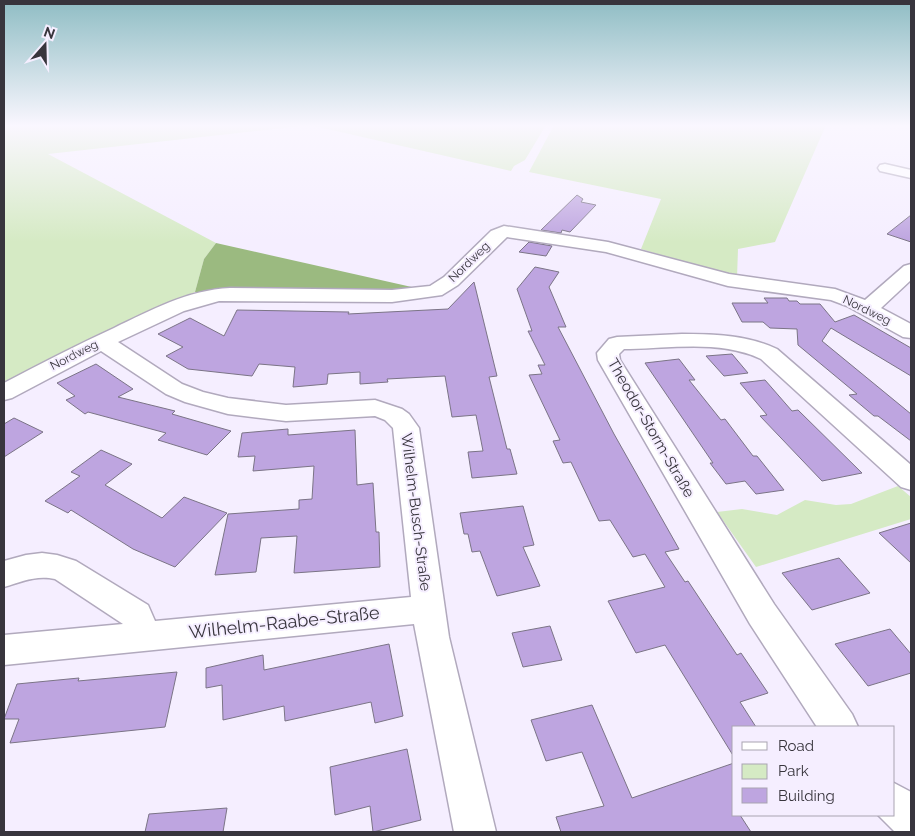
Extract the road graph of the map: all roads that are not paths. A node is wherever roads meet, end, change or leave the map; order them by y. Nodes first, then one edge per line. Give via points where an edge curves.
1 (885, 168) dead end
2 (911, 174) edge
3 (911, 270) edge
4 (865, 307) junction
5 (911, 332) edge
6 (100, 342) junction
7 (4, 393) edge
8 (911, 480) edge
9 (4, 575) edge
10 (427, 609) junction
11 (142, 636) junction
12 (4, 650) edge
13 (838, 726) edge
14 (895, 805) edge
15 (911, 819) edge
16 (475, 832) edge

1 - 2 street
3 - 4 street via 875,303
4 - 5 street, Nordweg
4 - 6 street, Nordweg via 835,295 728,280 608,247 508,231 499,234 451,280 434,291 392,296 215,294 185,303
6 - 7 street, Nordweg
6 - 10 street, Wilhelm-Busch-Straße via 174,388 210,402 274,413 375,408 399,417 406,428
8 - 13 street, Theodor-Storm-Straße via 769,354 756,347 733,342 630,342 617,344 610,350 609,360 762,614
9 - 11 street via 37,566 65,570 136,615
10 - 11 street, Wilhelm-Raabe-Straße
10 - 16 street, Wilhelm-Busch-Straße
11 - 12 street, Wilhelm-Raabe-Straße
14 - 15 street

